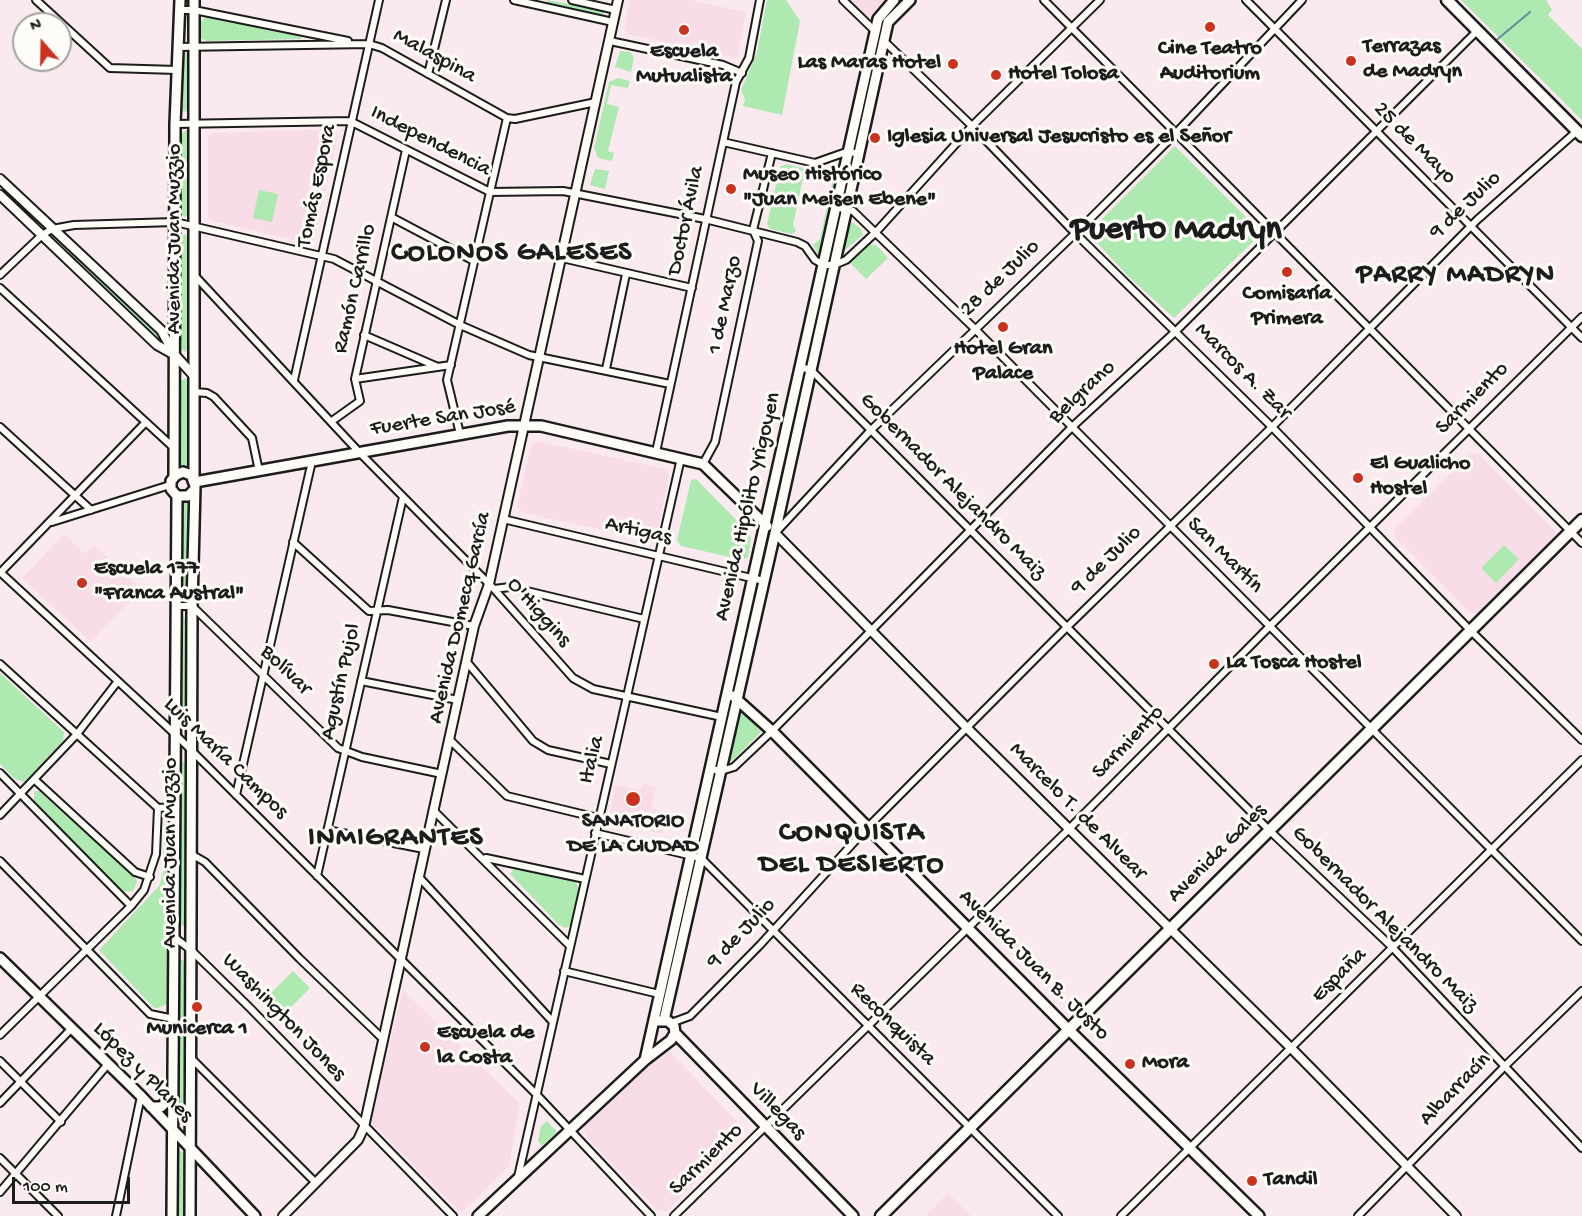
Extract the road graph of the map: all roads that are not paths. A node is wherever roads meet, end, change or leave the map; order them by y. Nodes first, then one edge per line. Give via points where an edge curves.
1 (36, 0) edge
2 (379, 0) edge
3 (446, 0) edge
4 (514, 0) edge
5 (573, 0) edge
6 (618, 0) edge
7 (760, 0) edge
8 (843, 0) edge
9 (894, 0) edge
10 (910, 0) edge
11 (1044, 0) edge
12 (1100, 0) edge
13 (1246, 0) edge
14 (1302, 0) edge
15 (1447, 0) edge
16 (534, 2) edge
17 (180, 5) edge
18 (194, 5) edge
19 (616, 10) junction
20 (613, 22) junction
21 (1071, 28) junction
22 (1274, 28) junction
23 (1478, 30) junction
24 (875, 31) junction
25 (610, 40) junction
26 (885, 42) junction
27 (369, 44) junction
28 (178, 47) junction
29 (194, 47) junction
30 (177, 70) junction
31 (742, 73) junction
32 (428, 74) junction
33 (596, 102) junction
34 (507, 118) junction
35 (350, 122) junction
36 (175, 124) junction
37 (196, 124) junction
38 (972, 126) junction
39 (1375, 131) junction
40 (1176, 133) junction
41 (1580, 134) edge
42 (723, 142) junction
43 (406, 150) junction
44 (849, 152) junction
45 (772, 153) junction
46 (859, 155) junction
47 (0, 179) edge
48 (490, 192) junction
49 (577, 193) junction
50 (0, 195) edge
51 (835, 207) junction
52 (847, 209) junction
53 (391, 217) junction
54 (705, 219) junction
55 (175, 222) junction
56 (196, 226) junction
57 (1471, 226) junction
58 (52, 229) junction
59 (753, 231) junction
60 (876, 232) junction
61 (1076, 233) junction
62 (1274, 233) junction
63 (42, 235) junction
64 (321, 255) junction
65 (562, 258) junction
66 (474, 261) junction
67 (824, 265) junction
68 (834, 265) junction
69 (626, 274) junction
70 (0, 275) edge
71 (196, 277) junction
72 (376, 283) junction
73 (0, 288) edge
74 (692, 288) junction
75 (1582, 317) edge
76 (460, 325) junction
77 (1571, 327) junction
78 (1370, 328) junction
79 (975, 329) junction
80 (1175, 332) junction
81 (364, 336) junction
82 (1582, 338) edge
83 (174, 355) junction
84 (541, 356) junction
85 (451, 365) junction
86 (438, 367) junction
87 (801, 367) junction
88 (606, 369) junction
89 (811, 370) junction
90 (194, 376) junction
91 (355, 379) junction
92 (294, 380) junction
93 (670, 384) junction
94 (194, 392) junction
95 (332, 421) junction
96 (147, 422) junction
97 (524, 425) junction
98 (0, 427) edge
99 (1072, 427) junction
100 (1272, 427) junction
101 (1470, 428) junction
102 (870, 431) junction
103 (460, 435) junction
104 (174, 448) junction
105 (359, 452) junction
106 (656, 452) junction
107 (681, 458) junction
108 (312, 461) junction
109 (703, 464) junction
110 (260, 472) junction
111 (172, 481) junction
112 (194, 483) junction
113 (76, 496) junction
114 (177, 496) junction
115 (403, 497) junction
116 (91, 510) junction
117 (503, 519) junction
118 (1582, 520) edge
119 (51, 522) junction
120 (765, 524) junction
121 (1170, 527) junction
122 (1371, 528) junction
123 (969, 530) junction
124 (1570, 531) junction
125 (775, 533) junction
126 (293, 542) junction
127 (1582, 543) edge
128 (659, 555) junction
129 (0, 573) edge
130 (753, 578) junction
131 (764, 581) junction
132 (491, 586) junction
133 (177, 606) junction
134 (192, 606) junction
135 (377, 612) junction
136 (644, 619) junction
137 (474, 626) junction
138 (1067, 627) junction
139 (1269, 627) junction
140 (872, 630) junction
141 (1472, 631) junction
142 (466, 661) junction
143 (0, 664) edge
144 (264, 676) junction
145 (118, 681) junction
146 (361, 681) junction
147 (732, 696) junction
148 (627, 697) junction
149 (458, 700) junction
150 (722, 717) junction
151 (1169, 728) junction
152 (968, 729) junction
153 (1372, 730) junction
154 (772, 732) junction
155 (77, 734) junction
156 (175, 734) junction
157 (450, 740) junction
158 (1582, 740) edge
159 (192, 752) junction
160 (345, 752) junction
161 (1582, 760) edge
162 (611, 764) junction
163 (710, 769) junction
164 (721, 771) junction
165 (0, 773) edge
166 (442, 774) junction
167 (35, 780) junction
168 (21, 794) junction
169 (236, 795) junction
170 (175, 807) junction
171 (158, 808) junction
172 (433, 810) junction
173 (0, 814) edge
174 (598, 818) junction
175 (866, 829) junction
176 (1069, 829) junction
177 (327, 830) junction
178 (1270, 831) junction
179 (595, 833) junction
180 (424, 849) junction
181 (1492, 850) junction
182 (191, 854) junction
183 (690, 855) junction
184 (484, 858) junction
185 (701, 858) junction
186 (0, 861) edge
187 (317, 876) junction
188 (418, 876) junction
189 (150, 877) junction
190 (585, 879) junction
191 (131, 906) junction
192 (967, 928) junction
193 (1170, 930) junction
194 (772, 932) junction
195 (174, 937) junction
196 (1582, 941) edge
197 (570, 946) junction
198 (1393, 948) junction
199 (87, 950) junction
200 (191, 950) junction
201 (0, 958) edge
202 (400, 959) junction
203 (564, 971) junction
204 (1582, 991) edge
205 (659, 994) junction
206 (39, 997) junction
207 (174, 1019) junction
208 (667, 1021) junction
209 (553, 1022) junction
210 (868, 1028) junction
211 (71, 1029) junction
212 (652, 1029) junction
213 (1069, 1030) junction
214 (675, 1034) junction
215 (0, 1035) edge
216 (382, 1038) junction
217 (667, 1042) junction
218 (1292, 1049) junction
219 (190, 1057) junction
220 (645, 1060) junction
221 (0, 1061) edge
222 (108, 1064) junction
223 (1504, 1067) junction
224 (20, 1082) junction
225 (536, 1094) junction
226 (141, 1096) junction
227 (173, 1096) junction
228 (0, 1103) edge
229 (151, 1107) junction
230 (61, 1122) junction
231 (364, 1127) junction
232 (971, 1127) junction
233 (765, 1129) junction
234 (172, 1131) junction
235 (571, 1131) junction
236 (1190, 1148) junction
237 (1582, 1148) edge
238 (190, 1150) junction
239 (0, 1158) edge
240 (1407, 1166) junction
241 (16, 1174) junction
242 (518, 1177) junction
243 (316, 1183) junction
244 (0, 1192) edge
245 (58, 1216) edge
246 (116, 1216) edge
247 (172, 1216) edge
248 (190, 1216) edge
249 (255, 1216) edge
250 (283, 1216) edge
251 (453, 1216) edge
252 (478, 1216) edge
253 (651, 1216) edge
254 (674, 1216) edge
255 (853, 1216) edge
256 (881, 1216) edge
257 (1058, 1216) edge
258 (1121, 1216) edge
259 (1259, 1216) edge
260 (1358, 1216) edge
261 (1456, 1216) edge

1 - 30 street via 110,68
2 - 27 street, Tomás Espora
3 - 32 street
4 - 16 street
5 - 19 street
6 - 19 street, Avenida Domecq García
7 - 31 street, Doctor Ávila via 749,58
8 - 24 street, Marcos A. Zar
9 - 24 main road, Avenida Hipólito Yrigoyen via 878,19
10 - 26 main road, Avenida Hipólito Yrigoyen via 888,22
11 - 21 street
12 - 21 street
13 - 22 street, 25 de Mayo
14 - 22 street, 28 de Julio
15 - 23 main road
16 - 20 street
17 - 18 street
17 - 28 main road, Avenida Juan Muzzio
18 - 27 street
18 - 29 main road, Avenida Juan Muzzio
19 - 20 street, Avenida Domecq García
20 - 25 street, Avenida Domecq García
21 - 38 street
21 - 40 street
22 - 39 street, 25 de Mayo
22 - 40 street, 28 de Julio
23 - 39 street, Belgrano
23 - 41 main road
24 - 26 street, Marcos A. Zar
24 - 44 main road, Avenida Hipólito Yrigoyen
25 - 31 street via 723,65
25 - 33 street, Avenida Domecq García
26 - 38 street, Marcos A. Zar
26 - 46 main road, Avenida Hipólito Yrigoyen
27 - 29 street, Malaspina
27 - 32 street, Malaspina
27 - 35 street, Tomás Espora
28 - 29 street, Malaspina
28 - 30 main road, Avenida Juan Muzzio
29 - 37 main road, Avenida Juan Muzzio
30 - 36 main road, Avenida Juan Muzzio
31 - 42 street, Doctor Ávila via 736,82
32 - 34 street, Malaspina
33 - 34 street
33 - 49 street, Avenida Domecq García
34 - 48 street
35 - 37 street, Independencia
35 - 43 street, Independencia
35 - 64 street, Tomás Espora
36 - 37 street, Independencia
36 - 55 main road, Avenida Juan Muzzio
37 - 56 main road, Avenida Juan Muzzio
38 - 60 street
38 - 61 street, Marcos A. Zar
39 - 57 street, 25 de Mayo
39 - 62 street, Belgrano
40 - 61 street, 28 de Julio
40 - 62 street
41 - 57 street, 9 de Julio
42 - 45 street
42 - 54 street, Doctor Ávila
43 - 48 street, Independencia
43 - 53 street, Ramón Carrillo
44 - 45 street via 815,163
44 - 46 street
44 - 51 main road, Avenida Hipólito Yrigoyen
45 - 59 street, 1 de Marzo
46 - 52 main road, Avenida Hipólito Yrigoyen
47 - 58 street
48 - 49 street, Independencia
48 - 66 street
49 - 54 street, Independencia
49 - 65 street, Avenida Domecq García
50 - 63 street
51 - 52 street, San Martín
51 - 67 main road, Avenida Hipólito Yrigoyen
52 - 60 street, San Martín
52 - 68 main road, Avenida Hipólito Yrigoyen
53 - 66 street
53 - 72 street, Ramón Carrillo
54 - 59 street, Independencia
54 - 74 street, Doctor Ávila
55 - 56 street
55 - 58 street
55 - 83 main road, Avenida Juan Muzzio
56 - 64 street
56 - 71 main road, Avenida Juan Muzzio
57 - 77 street, 25 de Mayo
57 - 78 street, 9 de Julio
58 - 63 street
58 - 83 street via 161,330
59 - 67 street, Independencia via 797,242
59 - 109 street, 1 de Marzo via 758,241 715,442
60 - 68 street via 846,260
60 - 79 street, San Martín
61 - 79 street, 28 de Julio
61 - 80 street, Marcos A. Zar
62 - 78 street
62 - 80 street, Belgrano
63 - 70 street
63 - 83 street via 157,345
64 - 72 street
64 - 92 street, Tomás Espora
65 - 69 street
65 - 84 street, Avenida Domecq García
66 - 76 street
67 - 68 street
67 - 87 main road, Avenida Hipólito Yrigoyen
68 - 89 main road, Avenida Hipólito Yrigoyen
69 - 74 street
69 - 88 street
71 - 90 main road, Avenida Juan Muzzio
71 - 92 street, O'Higgins
72 - 76 street
72 - 81 street, Ramón Carrillo
73 - 96 street
74 - 93 street, Doctor Ávila
75 - 77 street, Sarmiento
76 - 84 street via 529,355
76 - 85 street
77 - 82 street, 25 de Mayo
77 - 101 street, Sarmiento
78 - 100 street, 9 de Julio
78 - 101 street
79 - 99 street, San Martín
79 - 102 street, 28 de Julio
80 - 99 street, Belgrano
80 - 100 street, Marcos A. Zar
81 - 86 street
81 - 91 street, Ramón Carrillo
83 - 90 street
83 - 104 main road, Avenida Juan Muzzio
84 - 88 street
84 - 97 street, Avenida Domecq García
85 - 86 street
85 - 103 street via 447,380
86 - 91 street
87 - 89 street, Gobernador Alejandro Maiz
87 - 120 main road, Avenida Hipólito Yrigoyen
88 - 93 street
89 - 102 street, Gobernador Alejandro Maiz
89 - 125 main road, Avenida Hipólito Yrigoyen
90 - 94 main road, Avenida Juan Muzzio
91 - 95 street, Ramón Carrillo via 360,401
92 - 95 street, O'Higgins
93 - 106 street, Doctor Ávila
94 - 110 street via 214,397 252,438
94 - 112 main road, Avenida Juan Muzzio
95 - 105 street, O'Higgins
96 - 104 street
96 - 113 street
97 - 103 main road, Fuerte San José
97 - 106 main road, Fuerte San José
97 - 117 street, Avenida Domecq García
98 - 113 street
99 - 121 street, San Martín
99 - 123 street, Belgrano
100 - 121 street, 9 de Julio
100 - 122 street, Marcos A. Zar
101 - 122 street, Sarmiento
101 - 124 street
102 - 123 street, Gobernador Alejandro Maiz
102 - 125 street, 28 de Julio
103 - 105 main road, Fuerte San José
104 - 111 main road, Avenida Juan Muzzio
105 - 108 main road, Fuerte San José
105 - 115 street, O'Higgins
106 - 107 main road, Fuerte San José
107 - 109 main road, Fuerte San José
107 - 128 street, Italia
108 - 110 main road, Fuerte San José
108 - 126 street
109 - 120 main road, Fuerte San José
110 - 112 main road, Fuerte San José
111 - 112 main road via 183,472
111 - 114 main road
111 - 116 street
112 - 114 main road via 188,496
112 - 134 main road, Avenida Juan Muzzio
113 - 116 street
113 - 119 street
114 - 133 main road, Avenida Juan Muzzio
115 - 132 street, O'Higgins
115 - 135 street, Agustín Pujol
116 - 119 street
117 - 128 street, Artigas
117 - 132 street, Avenida Domecq García
118 - 124 main road, Avenida Gales
119 - 129 street
120 - 125 main road, Fuerte San José
120 - 130 main road, Avenida Hipólito Yrigoyen
121 - 138 street, 9 de Julio
121 - 139 street, San Martín
122 - 139 street, Sarmiento
122 - 141 street, Marcos A. Zar
123 - 138 street, Gobernador Alejandro Maiz
123 - 140 street, Belgrano
124 - 127 street
124 - 141 main road, Avenida Gales
125 - 131 main road, Avenida Hipólito Yrigoyen
125 - 140 street, Marcelo T. de Alvear
126 - 135 street via 353,598 369,611
126 - 144 street
128 - 130 street, Artigas
128 - 136 street, Italia
129 - 145 street, Luis María Campos
130 - 131 street, Artigas
130 - 147 main road, Avenida Hipólito Yrigoyen
131 - 147 main road, Avenida Hipólito Yrigoyen
132 - 136 street via 510,587
132 - 137 street, Avenida Domecq García
132 - 148 street, O'Higgins via 573,678
133 - 134 street
133 - 156 main road, Avenida Juan Muzzio
134 - 144 street, Bolívar
134 - 159 main road, Avenida Juan Muzzio
135 - 137 street via 388,610
135 - 146 street, Agustín Pujol
136 - 148 street, Italia
137 - 142 street, Avenida Domecq García
138 - 151 street, Gobernador Alejandro Maiz
138 - 152 street, 9 de Julio
139 - 151 street, Sarmiento
139 - 153 street, San Martín
140 - 152 street, Marcelo T. de Alvear
140 - 154 street, Belgrano
141 - 153 main road, Avenida Gales
141 - 158 street, Marcos A. Zar
142 - 149 street, Avenida Domecq García
142 - 162 street via 533,741 548,750
143 - 155 street
144 - 160 street, Bolívar
144 - 169 street
145 - 155 street
145 - 156 street, Luis María Campos
146 - 149 street
146 - 160 street, Agustín Pujol
147 - 150 main road, Avenida Hipólito Yrigoyen
147 - 154 main road, Avenida Juan B. Justo
147 - 164 main road, Avenida Hipólito Yrigoyen
148 - 150 street, O'Higgins
148 - 162 street, Italia
149 - 157 street, Avenida Domecq García
150 - 163 main road, Avenida Hipólito Yrigoyen
151 - 176 street, Sarmiento
151 - 178 street, Gobernador Alejandro Maiz
152 - 175 street, 9 de Julio
152 - 176 street, Marcelo T. de Alvear
153 - 178 main road, Avenida Gales
153 - 181 street, San Martín
154 - 164 street, Belgrano via 734,767
154 - 175 main road, Avenida Juan B. Justo
155 - 167 street
155 - 171 street
156 - 159 street, Luis María Campos
156 - 170 main road, Avenida Juan Muzzio
157 - 166 street, Avenida Domecq García
157 - 174 street via 507,796
159 - 169 street, Luis María Campos
159 - 182 main road, Avenida Juan Muzzio
160 - 166 street, Bolívar
160 - 177 street, Agustín Pujol
161 - 181 street, España
162 - 174 street, Italia
163 - 164 street
163 - 183 main road, Avenida Hipólito Yrigoyen
164 - 185 main road, Avenida Hipólito Yrigoyen
165 - 168 street
166 - 172 street, Avenida Domecq García
167 - 168 street
167 - 189 street via 135,872
168 - 173 street
168 - 191 street
169 - 187 street, Luis María Campos
170 - 171 street
170 - 195 main road, Avenida Juan Muzzio
171 - 189 street via 156,854
172 - 180 street, Avenida Domecq García
172 - 184 street
174 - 179 street, Italia
175 - 192 main road, Avenida Juan B. Justo
175 - 194 street, 9 de Julio
176 - 192 street, Sarmiento
176 - 193 street, Marcelo T. de Alvear
177 - 180 street
177 - 187 street, Agustín Pujol
178 - 193 main road, Avenida Gales
178 - 198 street, Gobernador Alejandro Maiz
179 - 183 street
179 - 190 street, Italia
180 - 188 street, Avenida Domecq García
181 - 196 street, San Martín
181 - 198 street, España
182 - 200 main road, Avenida Juan Muzzio
182 - 216 street via 205,862
183 - 185 street
183 - 205 main road, Avenida Hipólito Yrigoyen
184 - 190 street
184 - 197 street
185 - 194 street, Reconquista
185 - 208 main road, Avenida Hipólito Yrigoyen
186 - 199 street
187 - 202 street, Luis María Campos
188 - 202 street, Avenida Domecq García
188 - 209 street
189 - 191 street
190 - 197 street, Italia
191 - 199 street
192 - 210 street, Sarmiento
192 - 213 main road, Avenida Juan B. Justo
193 - 213 main road, Avenida Gales
193 - 218 street, Marcelo T. de Alvear
194 - 208 street, 9 de Julio via 690,1016
194 - 210 street, Reconquista
195 - 200 street, Washington Jones
195 - 207 main road, Avenida Juan Muzzio
197 - 203 street, Italia
198 - 218 street, España
198 - 223 street, Gobernador Alejandro Maiz
199 - 206 street
199 - 207 street via 150,1014
200 - 219 main road, Avenida Juan Muzzio
200 - 231 street, Washington Jones
201 - 206 main road, López y Planes
202 - 216 street, Avenida Domecq García
202 - 225 street, Luis María Campos
203 - 205 street
203 - 209 street, Italia
204 - 223 street, Albarracín
205 - 212 main road, Avenida Hipólito Yrigoyen
206 - 211 main road, López y Planes
206 - 215 street
207 - 227 main road, Avenida Juan Muzzio
208 - 212 main road via 657,1022
208 - 214 main road
209 - 225 street, Italia
210 - 232 street, Reconquista
210 - 233 street, Sarmiento
211 - 222 main road, López y Planes
211 - 224 street
212 - 217 main road via 657,1040
212 - 220 main road
213 - 232 main road, Avenida Gales
213 - 236 main road, Avenida Juan B. Justo
214 - 217 main road
214 - 233 main road, Villegas
216 - 231 street, Avenida Domecq García
217 - 220 main road
218 - 236 street, España
218 - 240 street, Marcelo T. de Alvear
219 - 238 main road, Avenida Juan Muzzio
219 - 243 street
220 - 235 main road
221 - 224 street
222 - 226 main road, López y Planes
222 - 230 street
223 - 237 street, Gobernador Alejandro Maiz
223 - 240 street, Albarracín
224 - 228 street
224 - 230 street
225 - 235 street, Luis María Campos
225 - 242 street, Italia
226 - 229 main road, López y Planes
226 - 246 street
227 - 229 main road via 161,1107
227 - 234 main road, Avenida Juan Muzzio
229 - 234 main road, López y Planes
230 - 241 street
231 - 243 street, Avenida Domecq García via 358,1140
231 - 251 street, Washington Jones
232 - 256 main road, Avenida Gales
232 - 257 street, Reconquista
233 - 254 street, Sarmiento
233 - 255 main road, Villegas
234 - 238 main road, López y Planes
234 - 247 main road, Avenida Juan Muzzio
235 - 242 main road
235 - 253 street, Luis María Campos
236 - 258 street, España
236 - 259 main road, Avenida Juan B. Justo
238 - 248 main road, Avenida Juan Muzzio
238 - 249 main road, López y Planes
239 - 241 street
240 - 260 street, Albarracín
240 - 261 street, Marcelo T. de Alvear
241 - 244 street
241 - 245 street
242 - 252 main road
243 - 250 street, Avenida Domecq García

